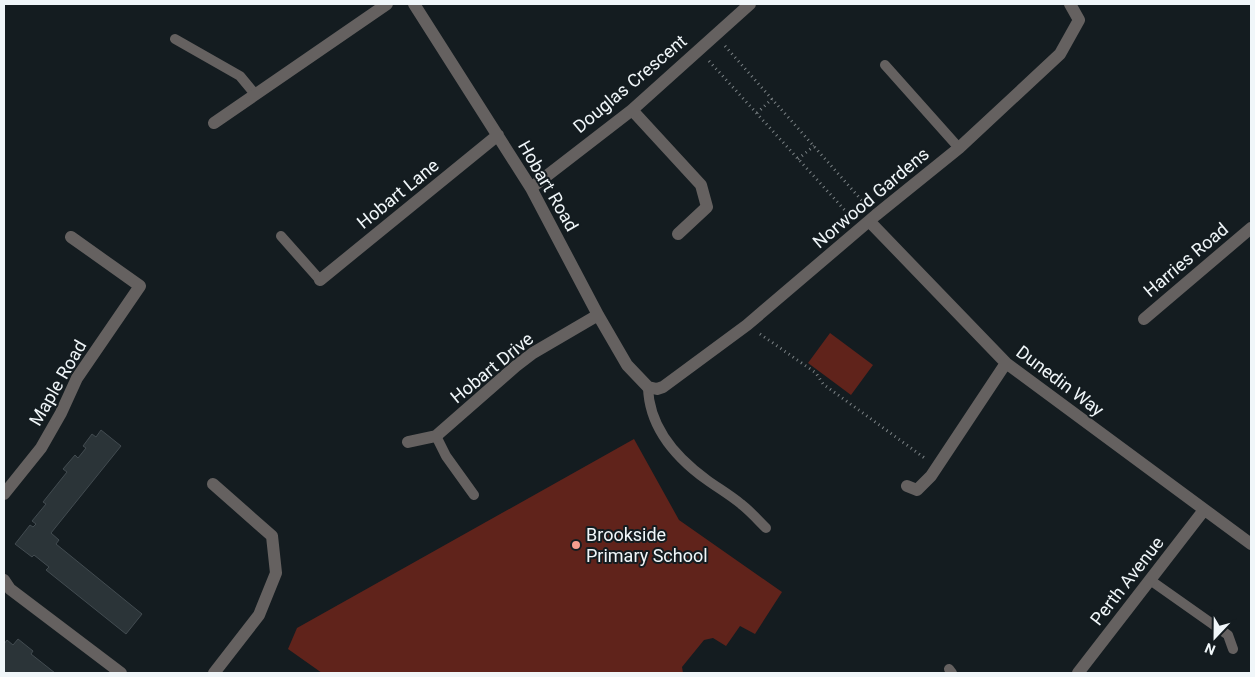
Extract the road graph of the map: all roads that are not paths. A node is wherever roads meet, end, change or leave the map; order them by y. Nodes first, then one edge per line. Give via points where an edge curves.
1 (387, 4) edge
2 (414, 4) edge
3 (750, 4) edge
4 (1070, 4) edge
5 (175, 39) dead end
6 (885, 65) dead end
7 (255, 94) junction
8 (632, 110) junction
9 (214, 122) dead end
10 (498, 135) junction
11 (959, 148) junction
12 (531, 188) junction
13 (869, 221) junction
14 (1251, 228) edge
15 (678, 234) dead end
16 (281, 236) dead end
17 (71, 237) dead end
18 (320, 280) joint
19 (598, 315) junction
20 (1144, 319) dead end
21 (1006, 363) junction
22 (648, 386) junction
23 (436, 436) junction
24 (408, 442) dead end
25 (213, 484) dead end
26 (907, 486) dead end
27 (4, 494) edge
28 (474, 495) dead end
29 (1204, 510) junction
30 (766, 528) dead end
31 (1251, 544) edge
32 (1150, 580) junction
33 (6, 588) edge
34 (1233, 649) dead end
35 (121, 673) edge
36 (214, 673) edge
37 (1078, 673) edge

1 - 7 street
2 - 10 street, Hobart Road
3 - 8 street, Douglas Crescent
4 - 11 street, Norwood Gardens via 1080,20 1060,54
5 - 7 lane via 240,76
6 - 11 lane
7 - 9 street
8 - 12 street, Douglas Crescent
8 - 15 street via 701,185 707,207
10 - 12 street, Hobart Road
10 - 18 street, Hobart Lane
11 - 13 street, Norwood Gardens
12 - 19 street, Hobart Road
13 - 21 street, Dunedin Way
13 - 22 street, Norwood Gardens via 747,325 663,387
14 - 20 street, Harries Road
16 - 18 lane
17 - 27 street, Maple Road via 140,286 77,378 41,448
19 - 22 street, Hobart Road via 627,365
19 - 23 street, Hobart Drive via 516,366
21 - 26 street via 937,467 917,490
21 - 29 street, Dunedin Way
22 - 30 lane via 648,401 654,421 672,448 688,466 740,503
23 - 24 street, Hobart Drive
23 - 28 lane
25 - 36 street via 272,536 276,573 259,615
29 - 31 street, Dunedin Way
29 - 32 street, Perth Avenue
32 - 34 lane via 1228,635
32 - 37 street, Perth Avenue
33 - 35 street

